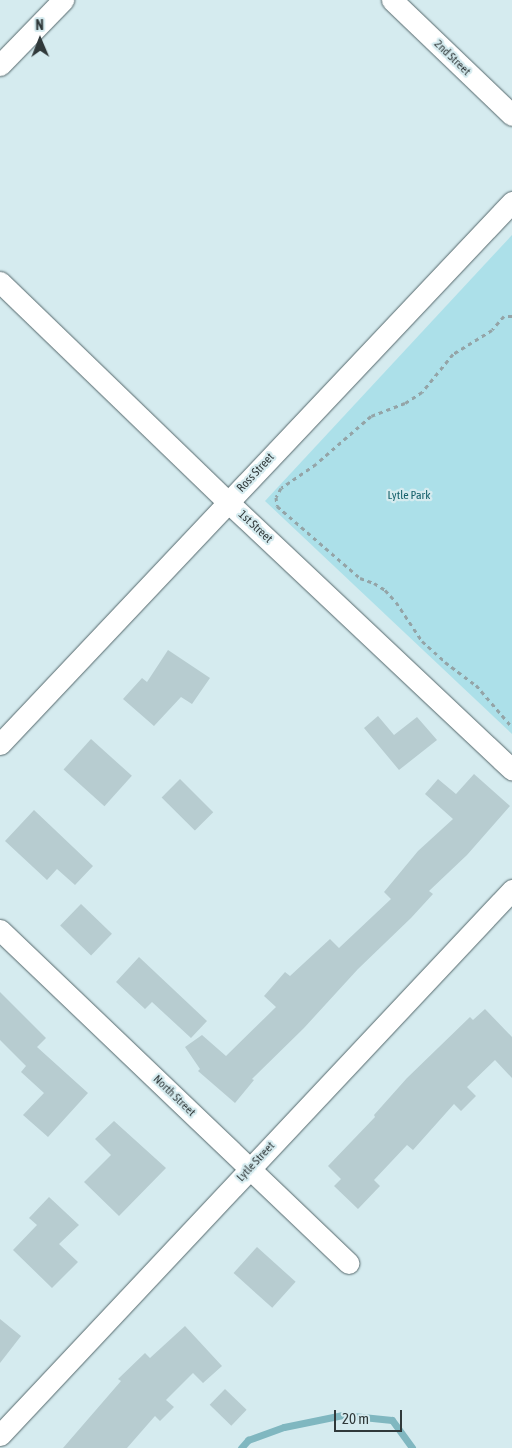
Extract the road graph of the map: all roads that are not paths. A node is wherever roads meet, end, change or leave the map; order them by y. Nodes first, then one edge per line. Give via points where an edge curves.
1 (63, 0) edge
2 (392, 0) edge
3 (0, 65) edge
4 (512, 115) edge
5 (512, 202) edge
6 (0, 282) edge
7 (228, 502) junction
8 (0, 744) edge
9 (512, 770) edge
10 (512, 890) edge
11 (0, 930) edge
12 (249, 1169) junction
13 (348, 1263) dead end
14 (0, 1435) edge

1 - 3 street
2 - 4 street, 2nd Street
5 - 7 street, Ross Street
6 - 7 street, 1st Street
7 - 8 street, Ross Street
7 - 9 street, 1st Street
10 - 12 street, Lytle Street
11 - 12 street, North Street
12 - 13 street, North Street
12 - 14 street, Lytle Street

